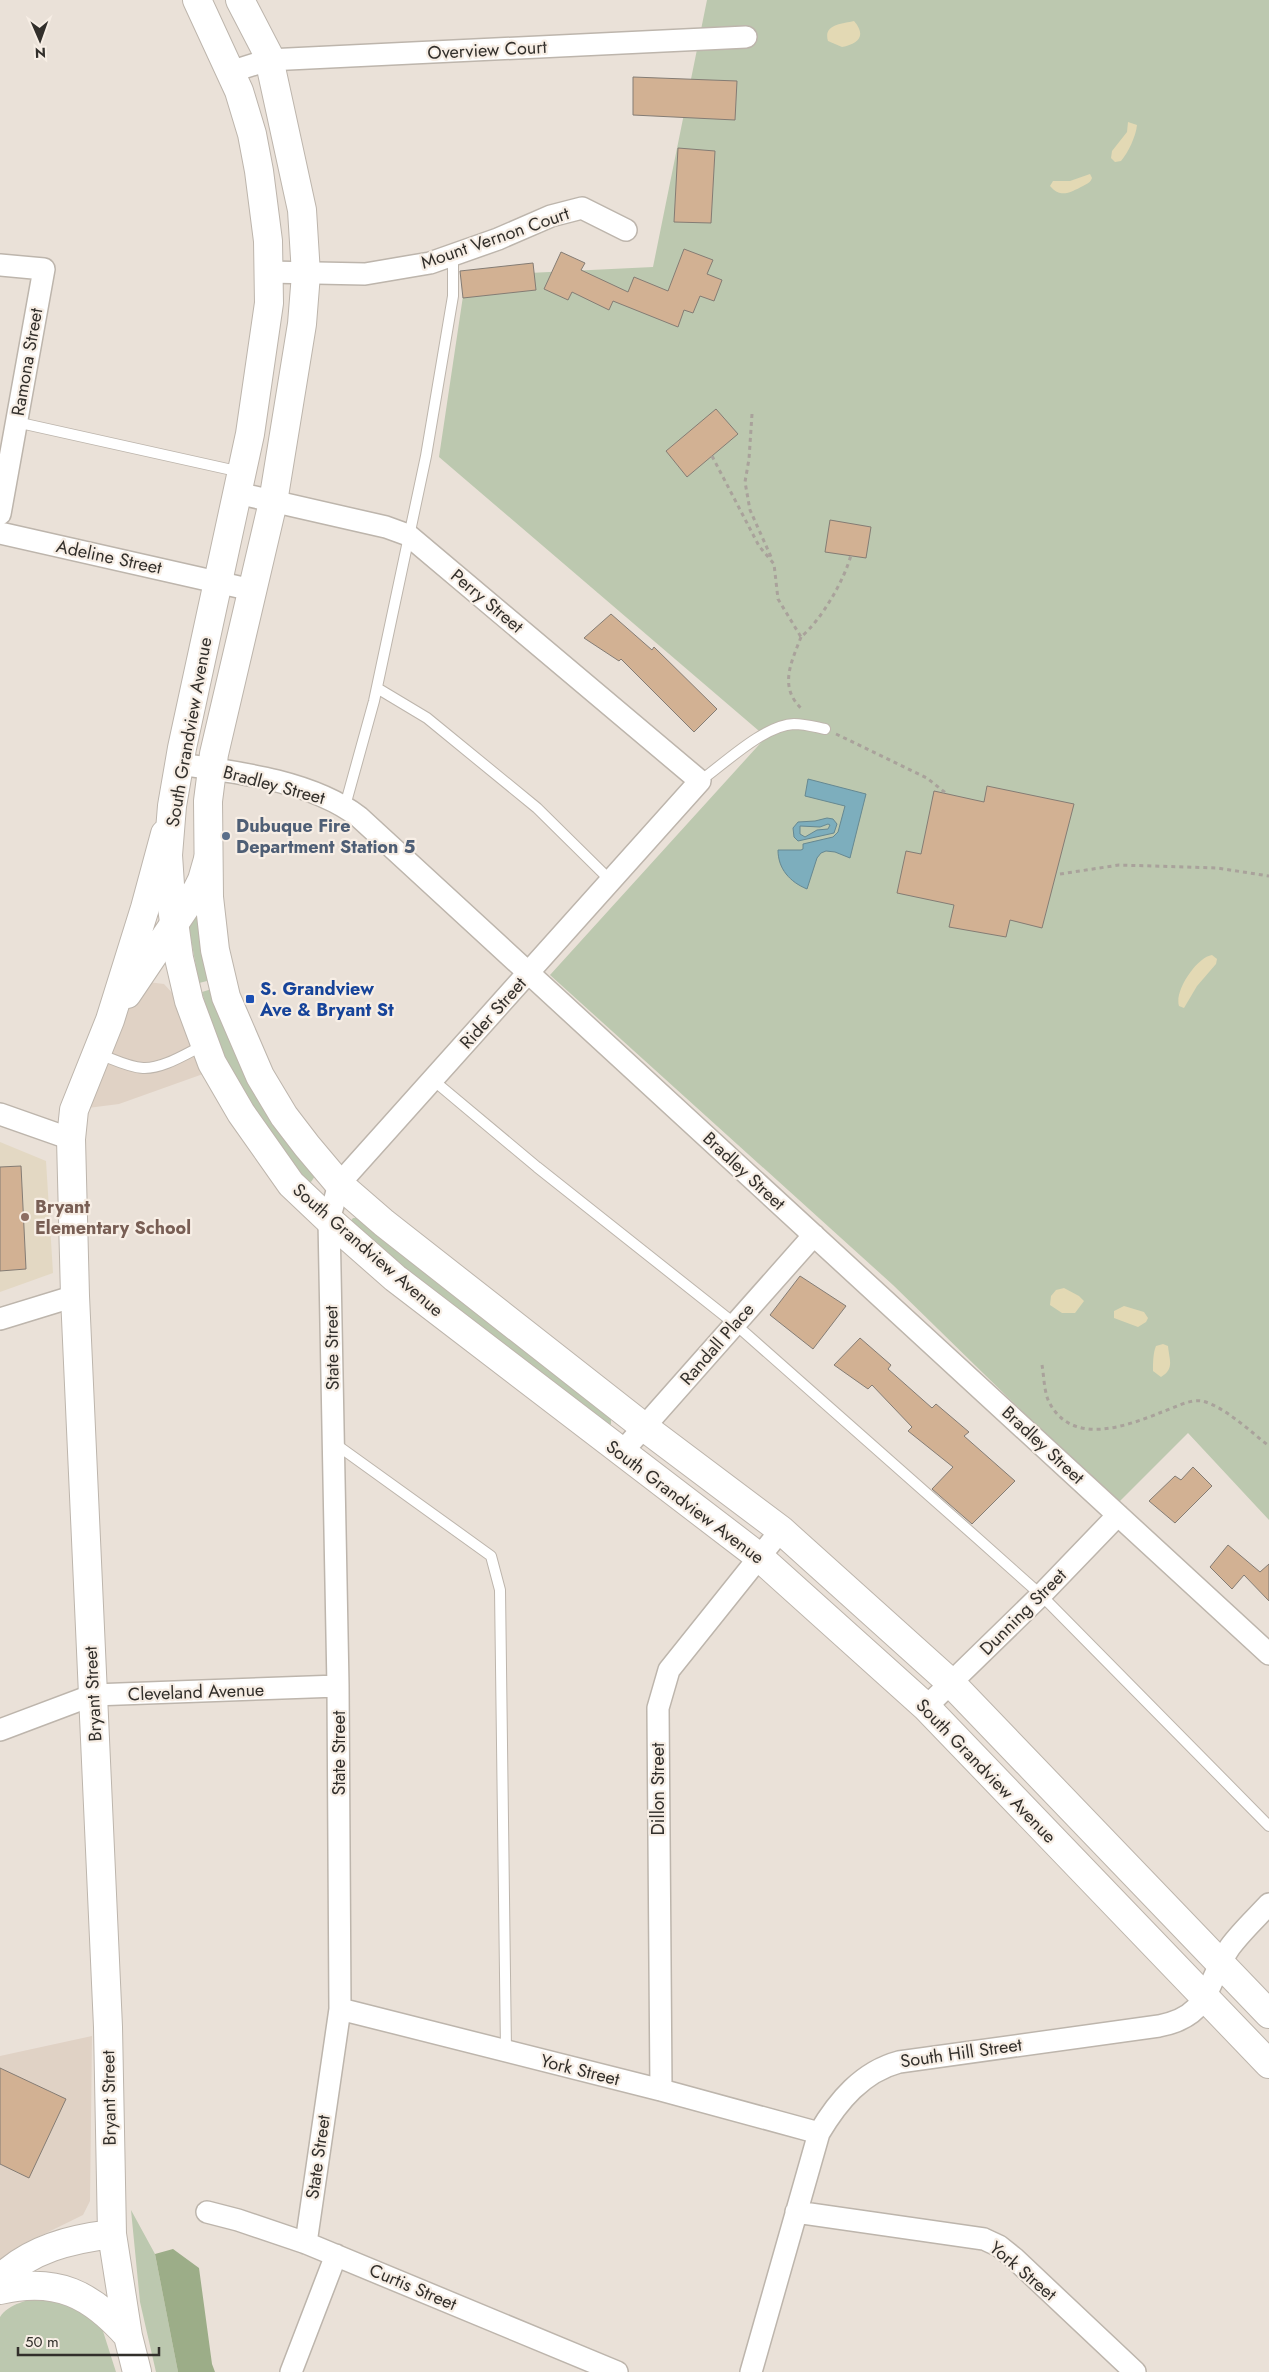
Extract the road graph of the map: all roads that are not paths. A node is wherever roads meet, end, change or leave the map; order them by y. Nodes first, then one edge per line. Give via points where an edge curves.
1 (197, 0) edge
2 (240, 0) edge
3 (746, 38) dead end
4 (268, 60) junction
5 (230, 72) junction
6 (626, 230) dead end
7 (453, 255) junction
8 (0, 265) edge
9 (268, 272) junction
10 (306, 274) junction
11 (16, 422) junction
12 (239, 482) junction
13 (273, 502) junction
14 (0, 514) edge
15 (0, 533) edge
16 (408, 535) junction
17 (217, 581) junction
18 (252, 590) junction
19 (377, 688) junction
20 (825, 729) road end
21 (179, 764) junction
22 (212, 769) junction
23 (700, 782) junction
24 (172, 806) junction
25 (345, 806) junction
26 (208, 859) junction
27 (611, 881) junction
28 (174, 924) junction
29 (529, 974) junction
30 (138, 978) junction
31 (186, 988) junction
32 (110, 1020) junction
33 (205, 1044) junction
34 (98, 1053) junction
35 (433, 1080) junction
36 (0, 1114) edge
37 (71, 1139) junction
38 (339, 1184) junction
39 (328, 1220) junction
40 (814, 1235) junction
41 (330, 1262) joint
42 (75, 1296) junction
43 (0, 1319) edge
44 (735, 1324) junction
45 (644, 1427) junction
46 (334, 1442) junction
47 (621, 1453) junction
48 (1118, 1515) junction
49 (781, 1530) junction
50 (758, 1556) junction
51 (1041, 1595) junction
52 (1269, 1654) edge
53 (951, 1683) junction
54 (338, 1686) junction
55 (93, 1696) junction
56 (926, 1707) junction
57 (0, 1730) edge
58 (1269, 1826) edge
59 (1269, 1904) edge
60 (1213, 1982) junction
61 (340, 2009) junction
62 (1269, 2014) edge
63 (506, 2051) junction
64 (1269, 2064) edge
65 (660, 2090) junction
66 (819, 2133) junction
67 (207, 2212) dead end
68 (796, 2212) junction
69 (112, 2234) junction
70 (306, 2242) junction
71 (336, 2255) junction
72 (0, 2279) edge
73 (0, 2290) edge
74 (128, 2336) junction
75 (137, 2372) edge
76 (291, 2372) edge
77 (617, 2372) edge
78 (751, 2372) edge
79 (1135, 2372) edge

1 - 5 main road, South Grandview Avenue
2 - 4 main road, South Grandview Avenue via 268,54
3 - 4 street, Overview Court
4 - 5 street, Overview Court
4 - 10 main road, South Grandview Avenue via 302,210
5 - 9 main road, South Grandview Avenue via 239,91 260,171
6 - 7 street, Mount Vernon Court via 582,208 551,216
7 - 10 street, Mount Vernon Court via 430,263 365,274
7 - 16 lane via 452,306 426,456
8 - 11 street, Ramona Street via 44,269
9 - 10 street, Mount Vernon Court
9 - 12 main road, South Grandview Avenue via 269,303 250,434
10 - 13 main road, South Grandview Avenue via 302,324
11 - 12 lane
11 - 14 street, Ramona Street
12 - 13 street, Perry Street
12 - 17 main road, South Grandview Avenue
13 - 16 street, Perry Street via 386,527
13 - 18 main road, South Grandview Avenue
15 - 17 street, Adeline Street
16 - 19 lane
16 - 23 street, Perry Street
17 - 18 street, Adeline Street
17 - 21 main road, South Grandview Avenue
18 - 22 main road, South Grandview Avenue
19 - 25 lane
19 - 27 lane via 427,718 537,808
20 - 23 lane via 793,724 778,728
21 - 22 street, Bradley Street
21 - 24 main road, South Grandview Avenue
22 - 25 street, Bradley Street via 317,793
22 - 26 main road, South Grandview Avenue via 208,801
23 - 27 street, Rider Street
24 - 28 main road, South Grandview Avenue via 168,855
24 - 32 main road
25 - 29 street, Bradley Street
26 - 28 main road via 202,880
26 - 38 main road, South Grandview Avenue via 215,950 226,997 240,1032 260,1076 284,1116
27 - 29 street, Rider Street
28 - 30 main road
28 - 31 main road, South Grandview Avenue
29 - 35 street, Rider Street
29 - 40 street, Bradley Street
30 - 31 main road via 148,972 159,971 176,977
30 - 32 main road
31 - 33 main road, South Grandview Avenue
32 - 34 main road, Bryant Street
33 - 34 lane via 153,1068 130,1065
33 - 39 main road, South Grandview Avenue via 212,1063 242,1113 291,1184
34 - 37 main road, Bryant Street via 74,1110
35 - 38 street, Rider Street
35 - 44 lane
36 - 37 street
37 - 42 main road, Bryant Street
38 - 39 street, Rider Street
38 - 45 main road, South Grandview Avenue via 384,1224
39 - 41 street, Rider Street
39 - 47 main road, South Grandview Avenue via 395,1278
40 - 44 street, Randall Place
40 - 48 street, Bradley Street
41 - 46 street, State Street
42 - 43 street
42 - 55 main road, Bryant Street
44 - 45 street, Randall Place
44 - 51 lane
45 - 47 street, Randall Place
45 - 49 main road, South Grandview Avenue
46 - 54 street, State Street
46 - 63 lane via 491,1556 500,1590
47 - 50 main road, South Grandview Avenue
48 - 51 street, Dunning Street
48 - 52 street, Bradley Street
49 - 50 street, Dillon Street
49 - 53 main road, South Grandview Avenue
50 - 56 main road, South Grandview Avenue
50 - 65 street, Dillon Street via 669,1670 658,1708
51 - 53 street, Dunning Street
51 - 58 lane
53 - 56 street, Dunning Street
53 - 60 main road, South Grandview Avenue
54 - 55 street, Cleveland Avenue
54 - 61 street, State Street
55 - 57 street, Cleveland Avenue
55 - 69 main road, Bryant Street via 108,2027
56 - 60 main road, South Grandview Avenue
59 - 60 street, South Hill Street via 1231,1946
60 - 62 main road, South Grandview Avenue
60 - 64 main road, South Grandview Avenue
60 - 66 street, South Hill Street via 1186,2016 1172,2023 919,2058 885,2066 844,2097
61 - 63 street, York Street
61 - 70 street, State Street
63 - 65 street, York Street
65 - 66 street, York Street
66 - 68 street, South Hill Street
67 - 70 street, Curtis Street
68 - 78 street, South Hill Street
68 - 79 street, York Street via 984,2238 1014,2258
69 - 72 main road via 48,2248 22,2261
69 - 74 main road, Bryant Street
70 - 71 street, Curtis Street
71 - 76 street
71 - 77 street, Curtis Street
73 - 74 main road via 35,2286 79,2294 99,2306
74 - 75 main road, Bryant Street

